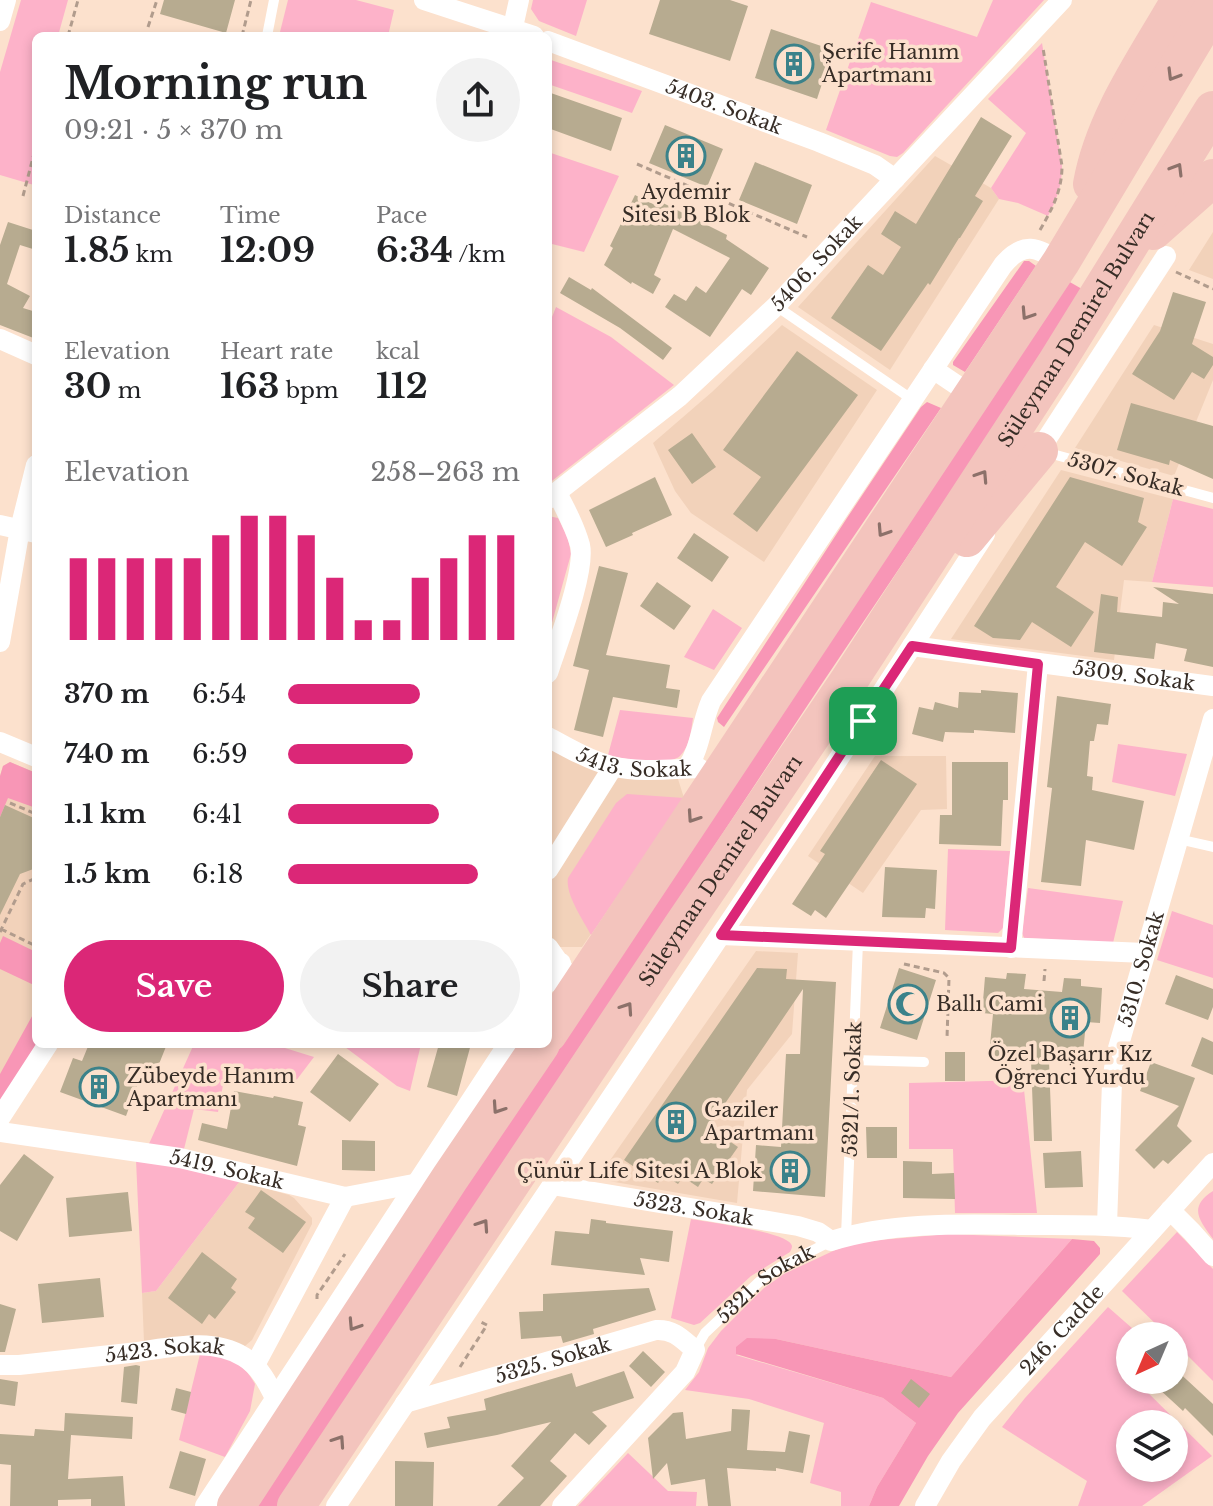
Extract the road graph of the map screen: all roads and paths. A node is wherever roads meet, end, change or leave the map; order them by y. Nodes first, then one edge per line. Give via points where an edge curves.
1 (6, 0) edge
2 (78, 0) edge
3 (157, 0) edge
4 (251, 0) edge
5 (274, 0) edge
6 (424, 0) edge
7 (519, 0) edge
8 (1062, 0) edge
9 (1180, 0) edge
10 (1213, 8) edge
11 (0, 21) edge
12 (1039, 24) junction
13 (148, 27) dead end
14 (69, 32) edge
15 (243, 32) edge
16 (268, 32) edge
17 (512, 32) edge
18 (552, 42) edge
19 (1213, 110) edge
20 (32, 161) edge
21 (637, 164) dead end
22 (1213, 178) edge
23 (895, 179) junction
24 (23, 196) dead end
25 (1084, 225) junction
26 (807, 237) dead end
27 (1046, 255) junction
28 (1121, 259) junction
29 (1163, 261) joint
30 (1213, 289) edge
31 (776, 306) junction
32 (0, 339) edge
33 (32, 353) edge
34 (933, 369) junction
35 (973, 396) junction
36 (913, 400) junction
37 (1039, 451) junction
38 (32, 480) edge
39 (552, 496) edge
40 (1213, 498) edge
41 (19, 529) edge
42 (0, 642) edge
43 (912, 646) junction
44 (552, 660) edge
45 (1038, 664) junction
46 (848, 682) junction
47 (1213, 686) edge
48 (1213, 719) edge
49 (552, 739) edge
50 (0, 742) edge
51 (32, 755) edge
52 (613, 767) junction
53 (727, 767) junction
54 (687, 768) junction
55 (10, 803) dead end
56 (32, 812) edge
57 (1178, 839) junction
58 (1213, 847) edge
59 (552, 864) edge
60 (32, 880) edge
61 (1, 931) edge
62 (721, 935) junction
63 (858, 942) junction
64 (32, 944) edge
65 (1011, 948) junction
66 (1145, 953) junction
67 (552, 956) edge
68 (900, 963) dead end
69 (562, 979) edge
70 (552, 1018) edge
71 (947, 1038) dead end
72 (45, 1048) edge
73 (506, 1048) edge
74 (538, 1048) edge
75 (853, 1060) junction
76 (924, 1062) dead end
77 (0, 1118) edge
78 (0, 1132) edge
79 (1213, 1163) edge
80 (433, 1181) junction
81 (552, 1185) junction
82 (345, 1197) junction
83 (1170, 1210) junction
84 (1107, 1225) junction
85 (1152, 1230) junction
86 (838, 1239) junction
87 (1213, 1256) edge
88 (487, 1325) dead end
89 (695, 1350) junction
90 (0, 1365) edge
91 (255, 1365) junction
92 (458, 1369) dead end
93 (405, 1403) junction
94 (281, 1414) junction
95 (205, 1506) edge
96 (236, 1506) edge
97 (296, 1506) edge
98 (336, 1506) edge
99 (562, 1506) edge
100 (925, 1506) edge

1 - 11 street
2 - 14 path
3 - 13 path
4 - 15 path
5 - 16 lane
6 - 17 street
7 - 17 street
8 - 12 street, 5406. Sokak
9 - 25 highway via 1107,134
10 -> 25 highway
12 - 23 street, 5406. Sokak
12 - 27 path via 1062,166
18 - 23 street, 5403. Sokak via 819,142
28 -> 19 highway, Süleyman Demirel Bulvarı
20 - 24 path
21 - 26 path
22 - 28 highway
23 - 31 street, 5406. Sokak
25 - 27 highway
27 - 34 street via 1013,255 1003,265
27 -> 35 highway
46 -> 28 highway, Süleyman Demirel Bulvarı
29 - 30 path
29 - 37 street
31 - 36 lane
31 - 39 street, 5406. Sokak via 680,396
32 - 33 street
34 - 35 street
34 - 36 street
35 -> 53 highway
36 - 54 street via 711,701
37 - 40 lane, 5307. Sokak
37 - 43 street
37 - 46 highway
38 - 41 street
39 - 44 street via 570,519 581,548
41 - 42 street
43 - 45 street, 5309. Sokak
43 - 62 street
45 - 47 street, 5309. Sokak
45 - 65 street
97 -> 46 highway, Süleyman Demirel Bulvarı
48 - 57 street, 5310. Sokak
49 - 52 street, 5413. Sokak
50 - 51 street
52 - 54 street, 5413. Sokak
52 - 59 street
53 - 54 street, 5413. Sokak
53 -> 69 highway
55 - 56 path
57 - 58 lane
57 - 66 street, 5310. Sokak
60 - 61 path via 23,884
61 - 64 path
62 - 63 street
62 - 81 street
63 - 65 street
63 - 75 lane, 5321/1. Sokak
65 - 66 street
66 - 84 street, 5310. Sokak via 1113,1069
67 - 69 street
68 - 71 path via 947,975
69 - 70 highway
72 - 77 street
73 - 80 street
74 -> 80 highway
75 - 76 lane
75 - 86 lane, 5321/1. Sokak
78 - 82 street, 5419. Sokak via 168,1156
79 - 83 street, 246. Cadde
80 - 82 street, 5419. Sokak
80 - 94 highway
81 - 86 street, 5323. Sokak via 798,1226
81 - 93 street
82 - 91 street
83 - 85 street, 246. Cadde
83 - 87 street
84 - 85 street, 5321. Sokak
84 - 86 street, 5321. Sokak via 965,1225
85 - 100 street, 246. Cadde via 982,1418
86 - 89 lane, 5321. Sokak via 760,1281 705,1333
88 - 92 path
89 - 93 street, 5325. Sokak via 670,1330 656,1330
89 - 99 street, 5321. Sokak via 678,1381
90 - 91 street, 5423. Sokak via 197,1346 233,1351
91 - 94 street, 5423. Sokak
93 - 98 street
94 - 95 street
94 - 96 highway

